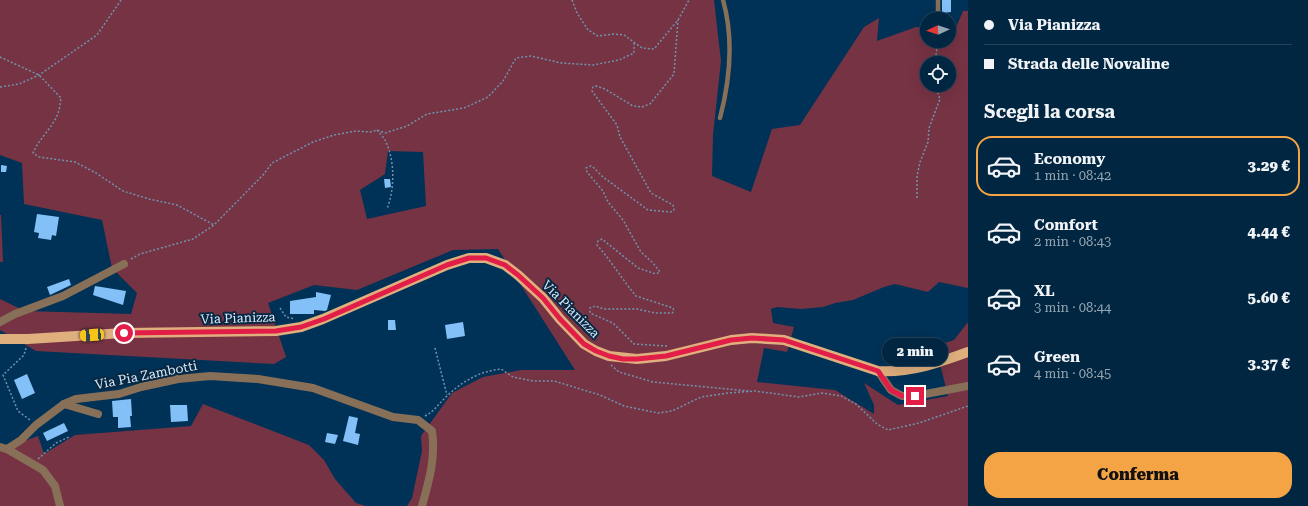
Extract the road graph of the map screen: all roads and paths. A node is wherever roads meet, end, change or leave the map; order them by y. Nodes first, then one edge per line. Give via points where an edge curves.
1 (121, 0) edge
2 (572, 0) edge
3 (689, 0) edge
4 (723, 0) edge
5 (938, 0) edge
6 (938, 12) edge
7 (678, 20) junction
8 (634, 42) junction
9 (0, 57) edge
10 (39, 75) junction
11 (0, 87) edge
12 (938, 92) edge
13 (720, 118) dead end
14 (377, 130) junction
15 (917, 198) dead end
16 (387, 209) dead end
17 (214, 226) junction
18 (124, 264) joint
19 (280, 308) dead end
20 (297, 319) dead end
21 (0, 322) edge
22 (0, 339) edge
23 (28, 339) junction
24 (672, 347) dead end
25 (435, 348) dead end
26 (968, 352) edge
27 (607, 361) dead end
28 (878, 371) junction
29 (968, 386) edge
30 (755, 391) junction
31 (447, 395) junction
32 (64, 404) junction
33 (968, 406) edge
34 (98, 414) dead end
35 (418, 420) junction
36 (36, 425) junction
37 (68, 437) dead end
38 (4, 448) edge
39 (32, 463) junction
40 (60, 506) edge
41 (422, 506) edge

1 - 10 path via 97,35
2 - 8 path via 577,14 588,30 598,36 624,36
3 - 7 path
4 - 13 lane via 727,20 729,69
5 - 6 lane
7 - 8 path via 654,49 642,48
7 - 24 path via 674,74 650,104 642,107 633,106 596,86 592,91 617,125 620,138 651,193 673,206 674,210 648,210 594,168 586,168 623,220 641,252 660,272 656,274 638,268 602,239 597,245 636,296 673,308 674,311 672,313 637,309 604,310 595,306 590,308 590,313 613,323 634,344
8 - 14 path via 634,53 619,60 593,65 560,63 531,56 516,58 503,81 488,97 464,108 427,114 407,126 385,133
9 - 10 path
10 - 11 path via 19,84
10 - 17 path via 61,98 58,114 37,143 33,153 39,158 75,162 123,191 149,200 176,204
12 - 15 path via 940,99 929,128 928,142 917,176
14 - 16 path via 385,140 393,180
14 - 17 path via 356,131 313,142 276,160
17 - 18 path via 193,239 140,254
18 - 21 street via 64,296
19 - 20 path via 286,317
22 - 23 main road, Via Pianizza
23 - 28 main road, Via Pianizza via 124,333 276,331 301,327 447,265 469,258 486,258 505,265 518,275 543,298 584,344 609,356 637,359 666,356 731,340 752,338 784,340
23 - 36 path via 24,355 3,375 18,411
25 - 31 path
26 - 28 main road, Via Pianizza via 907,371
27 - 30 path via 619,372 653,382
28 - 29 street via 891,390 902,396
30 - 31 path via 701,397 672,411 658,413 624,406 600,395 554,381 533,381 513,377 500,369 487,370 468,379
30 - 33 path via 799,396 822,393 841,396 856,404 877,424 888,430 919,423
31 - 35 path via 431,414
32 - 34 street
32 - 35 street, Via Pia Zambotti via 119,394 178,379 230,376 313,388 393,417
32 - 36 street, Via Pia Zambotti
35 - 41 street via 432,431 434,447 430,477
36 - 38 street, Via Pia Zambotti via 21,440
37 - 39 path via 56,443
38 - 39 street, Via Pia Zambotti
39 - 40 street, Via Pia Zambotti via 43,470 55,486

